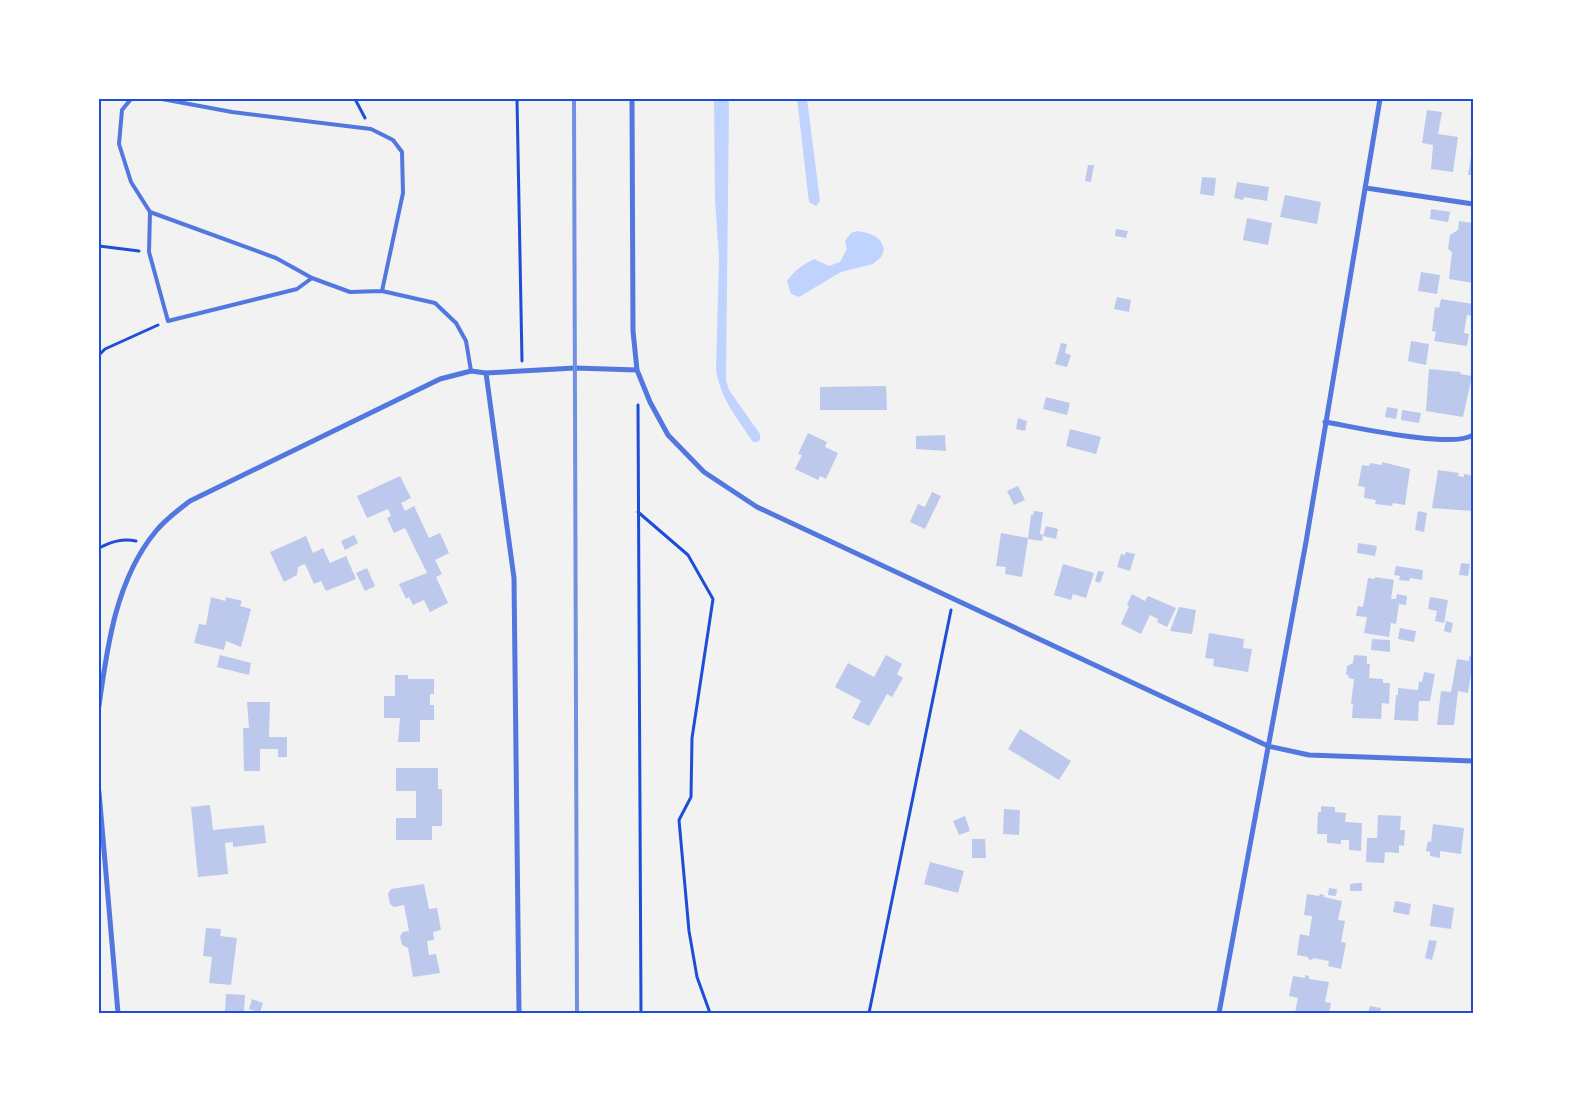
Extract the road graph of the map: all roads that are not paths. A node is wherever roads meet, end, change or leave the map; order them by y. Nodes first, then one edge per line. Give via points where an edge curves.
1 (131, 99) edge
2 (162, 99) edge
3 (632, 99) edge
4 (1380, 99) edge
5 (1366, 188) junction
6 (1473, 204) edge
7 (150, 212) junction
8 (312, 278) junction
9 (382, 291) junction
10 (637, 370) junction
11 (472, 371) junction
12 (486, 373) junction
13 (1325, 422) junction
14 (1473, 435) edge
15 (99, 706) edge
16 (1268, 746) junction
17 (1473, 761) edge
18 (99, 792) edge
19 (118, 1013) edge
20 (519, 1013) edge
21 (1219, 1013) edge

1 - 7 lane via 122,110 119,144 132,182
2 - 9 lane via 232,112 371,129 393,140 402,152 403,193
3 - 10 street
4 - 5 street
5 - 6 street
5 - 13 street
7 - 8 lane via 276,258
7 - 8 lane via 149,252 168,321 297,288
8 - 9 lane via 350,292
9 - 11 lane via 435,303 456,323 466,341
10 - 12 street via 575,368
10 - 16 street via 668,435 704,472 757,507
11 - 12 street
11 - 15 street via 440,379 207,491 170,517 145,545 133,567 113,625
12 - 20 street via 514,578
13 - 14 street via 1442,441 1466,440
13 - 16 street
16 - 17 street via 1308,755
16 - 21 street
18 - 19 street

